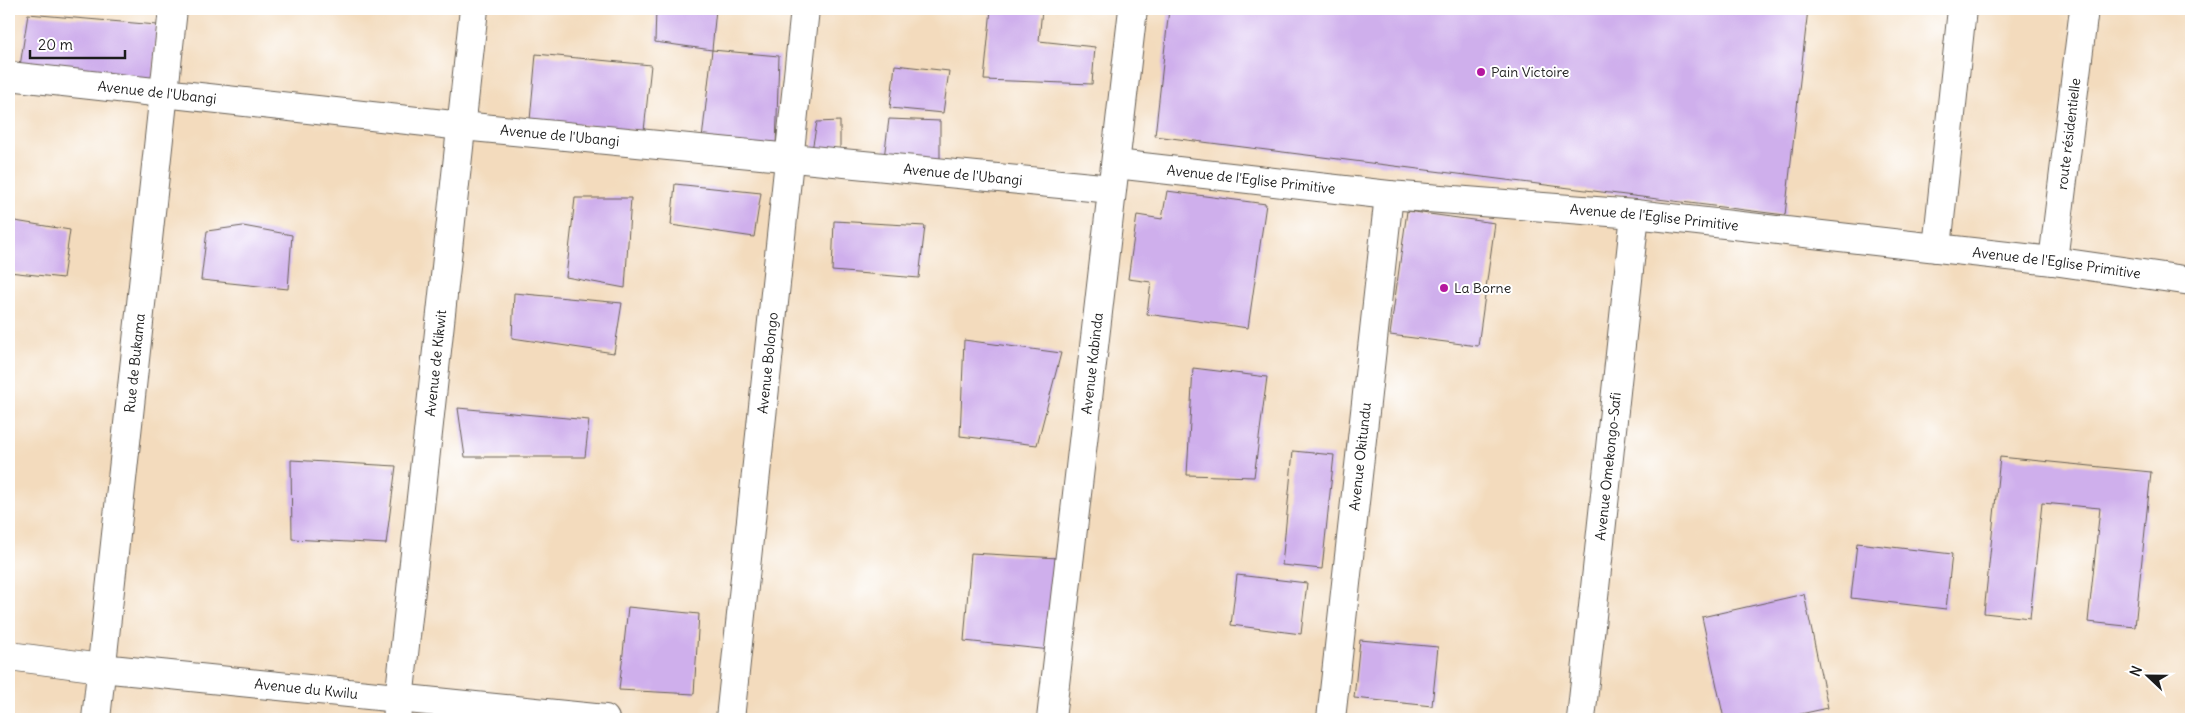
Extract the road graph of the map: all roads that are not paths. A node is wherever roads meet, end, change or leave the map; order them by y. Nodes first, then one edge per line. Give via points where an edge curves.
1 (172, 9) edge
2 (474, 9) edge
3 (805, 9) edge
4 (1133, 9) edge
5 (1962, 9) edge
6 (2084, 9) edge
7 (9, 76) edge
8 (165, 92) junction
9 (462, 126) junction
10 (790, 159) junction
11 (1114, 177) junction
12 (1390, 195) junction
13 (1635, 214) junction
14 (1937, 248) junction
15 (2053, 261) junction
16 (2191, 281) edge
17 (9, 656) edge
18 (101, 668) junction
19 (398, 709) edge
20 (96, 719) edge
21 (604, 719) edge
22 (730, 719) edge
23 (1051, 719) edge
24 (1331, 719) edge
25 (1581, 719) edge

1 - 8 street, Rue de Bukama
2 - 9 street, Avenue de Kikwit
3 - 10 street, Avenue Bolongo
4 - 11 street, Avenue Kabinda
5 - 14 street
6 - 15 street, route résidentielle
7 - 8 street, Avenue de l'Ubangi
8 - 9 street, Avenue de l'Ubangi
8 - 18 street, Rue de Bukama
9 - 10 street, Avenue de l'Ubangi
9 - 19 street, Avenue de Kikwit
10 - 11 street, Avenue de l'Ubangi
10 - 22 street, Avenue Bolongo
11 - 12 street, Avenue de l'Eglise Primitive
11 - 23 street, Avenue Kabinda
12 - 13 street, Avenue de l'Eglise Primitive
12 - 24 street, Avenue Okitundu
13 - 14 street, Avenue de l'Eglise Primitive
13 - 25 street, Avenue Omekongo-Safi
14 - 15 street, Avenue de l'Eglise Primitive
15 - 16 street, Avenue de l'Eglise Primitive
17 - 18 street, Avenue du Kwilu
18 - 19 street, Avenue du Kwilu
18 - 20 street, Rue de Bukama
19 - 21 street, Avenue du Kwilu

